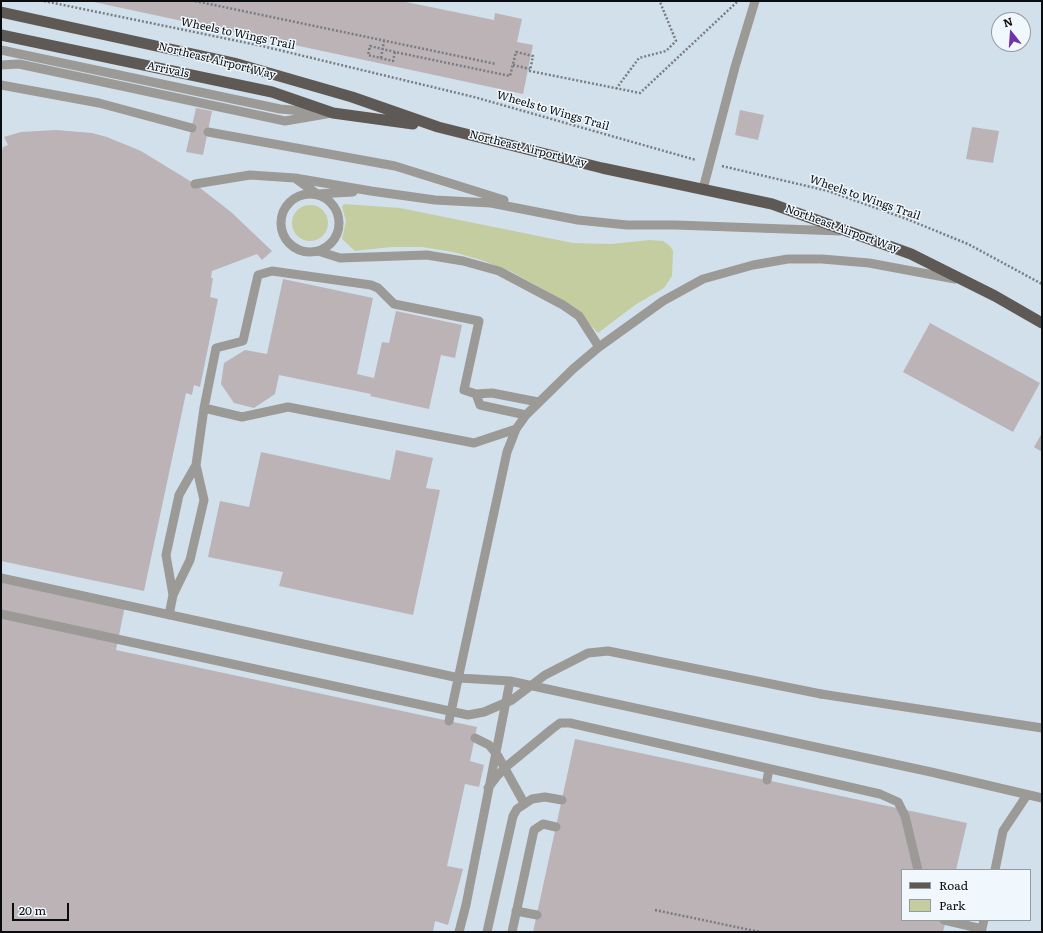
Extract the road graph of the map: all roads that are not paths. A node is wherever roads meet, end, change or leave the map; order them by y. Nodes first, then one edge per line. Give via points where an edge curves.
1 (755, 1) edge
2 (1, 12) edge
3 (1, 35) edge
4 (1, 50) edge
5 (1, 64) edge
6 (1, 85) edge
7 (333, 113) junction
8 (192, 128) dead end
9 (438, 128) junction
10 (208, 132) dead end
11 (295, 178) junction
12 (195, 184) dead end
13 (703, 189) junction
14 (371, 191) junction
15 (317, 194) junction
16 (549, 214) junction
17 (847, 231) junction
18 (318, 251) junction
19 (962, 280) junction
20 (1042, 323) edge
21 (599, 346) junction
22 (476, 394) junction
23 (538, 402) junction
24 (204, 408) junction
25 (526, 414) junction
26 (516, 429) junction
27 (196, 465) junction
28 (1, 578) edge
29 (173, 595) junction
30 (1, 614) edge
31 (169, 615) junction
32 (459, 678) junction
33 (510, 680) junction
34 (449, 721) dead end
35 (1041, 728) edge
36 (475, 738) dead end
37 (769, 769) junction
38 (767, 780) dead end
39 (488, 788) junction
40 (1027, 795) junction
41 (1042, 798) edge
42 (562, 800) dead end
43 (524, 803) junction
44 (556, 827) dead end
45 (918, 869) edge
46 (995, 869) edge
47 (516, 911) junction
48 (537, 915) dead end
49 (949, 921) edge
50 (982, 927) edge
51 (459, 932) edge
52 (487, 932) edge
53 (512, 932) edge

1 - 13 lane
2 - 9 main road, Northeast Airport Way via 234,63 352,97
3 - 7 main road, Arrivals via 272,92
4 - 7 lane, Arrivals via 280,110
5 - 7 lane via 19,64 285,121
6 - 8 lane via 99,103
7 - 9 main road, Arrivals
9 - 13 main road, Northeast Airport Way via 602,168
10 - 16 lane via 395,166
11 - 12 lane via 250,175
11 - 14 lane
11 - 15 lane
13 - 17 main road, Northeast Airport Way via 772,204
14 - 15 lane
14 - 16 lane via 435,200 491,203
15 - 18 lane via 333,203 340,220 336,238 330,245
15 - 18 lane via 299,196 291,201 285,208 281,226 288,242 296,248
16 - 17 lane via 627,225 676,224
17 - 19 main road, Northeast Airport Way via 911,254
18 - 21 lane via 340,258 427,255 499,271 579,316
19 - 20 main road, Northeast Airport Way
19 - 21 lane via 869,263 822,259 788,259 753,264 703,279 669,297
21 - 23 lane
22 - 23 lane via 492,393
22 - 24 lane via 464,390 480,321 394,304 378,288 371,285 272,271 258,275 243,341 216,348
22 - 25 lane via 480,405
23 - 25 lane
24 - 26 lane via 242,417 288,407 474,443
24 - 27 lane
25 - 26 lane
26 - 32 lane via 507,452
27 - 29 lane via 204,500 190,560
27 - 29 lane via 179,495 166,555
28 - 31 lane
29 - 31 lane
30 - 35 lane, bridge via 468,714 484,712 512,700 545,675 588,652 608,651 821,694
31 - 32 lane
32 - 33 lane
32 - 34 lane
33 - 39 lane
33 - 40 lane
36 - 43 lane, bridge via 489,745 498,756
37 - 38 lane
37 - 39 lane via 570,723 560,723 507,766
37 - 45 lane via 880,794 898,802 905,816
39 - 51 lane
40 - 41 lane
40 - 46 lane via 1003,832
42 - 43 lane via 539,797
43 - 52 lane via 513,816
44 - 47 lane via 542,824 534,830
47 - 48 lane
47 - 53 lane
49 - 50 lane

